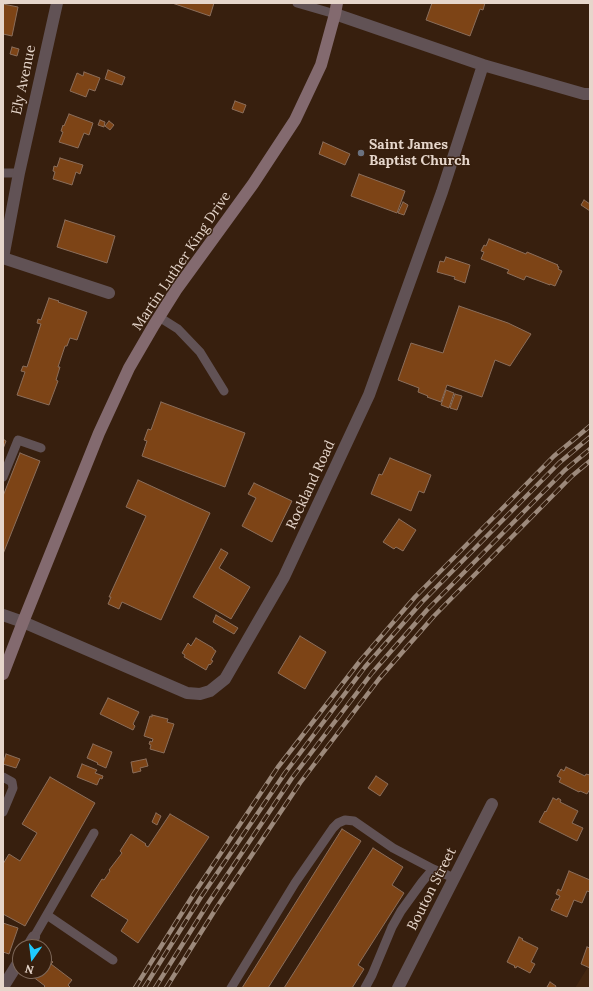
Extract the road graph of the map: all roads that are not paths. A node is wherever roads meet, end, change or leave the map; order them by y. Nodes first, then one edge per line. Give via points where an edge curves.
1 (57, 3) edge
2 (297, 3) edge
3 (336, 9) edge
4 (483, 65) junction
5 (590, 94) edge
6 (3, 173) edge
7 (19, 173) junction
8 (3, 258) edge
9 (109, 293) dead end
10 (160, 317) junction
11 (224, 391) dead end
12 (41, 448) dead end
13 (3, 477) edge
14 (3, 615) edge
15 (23, 622) junction
16 (3, 674) edge
17 (3, 777) edge
18 (492, 804) dead end
19 (3, 812) edge
20 (94, 833) dead end
21 (432, 869) junction
22 (454, 878) junction
23 (47, 915) junction
24 (33, 939) edge
25 (113, 960) dead end
26 (12, 973) edge
27 (3, 987) edge
28 (230, 988) edge
29 (365, 988) edge
30 (398, 988) edge

1 - 7 street, Ely Avenue
2 - 3 lane
3 - 4 street
3 - 10 main road, Martin Luther King Drive via 321,65 295,120 253,184 176,290
4 - 5 street
4 - 15 street, Rockland Road via 444,187 369,395 284,578 225,679 210,691 200,694 187,693
6 - 7 lane
7 - 8 street, Ely Avenue
8 - 9 street
10 - 11 lane via 178,329 200,352
10 - 15 main road, Martin Luther King Drive via 129,368
12 - 13 lane via 18,440
14 - 15 street, Rockland Road
15 - 16 main road, Martin Luther King Drive
17 - 19 lane via 12,782 13,788
18 - 22 street, Bouton Street
20 - 23 lane
21 - 22 lane
21 - 28 lane via 393,848 354,821 345,820 338,823 296,883
21 - 29 lane via 398,916
22 - 30 street, Bouton Street
23 - 24 lane
23 - 25 lane
26 - 27 street

